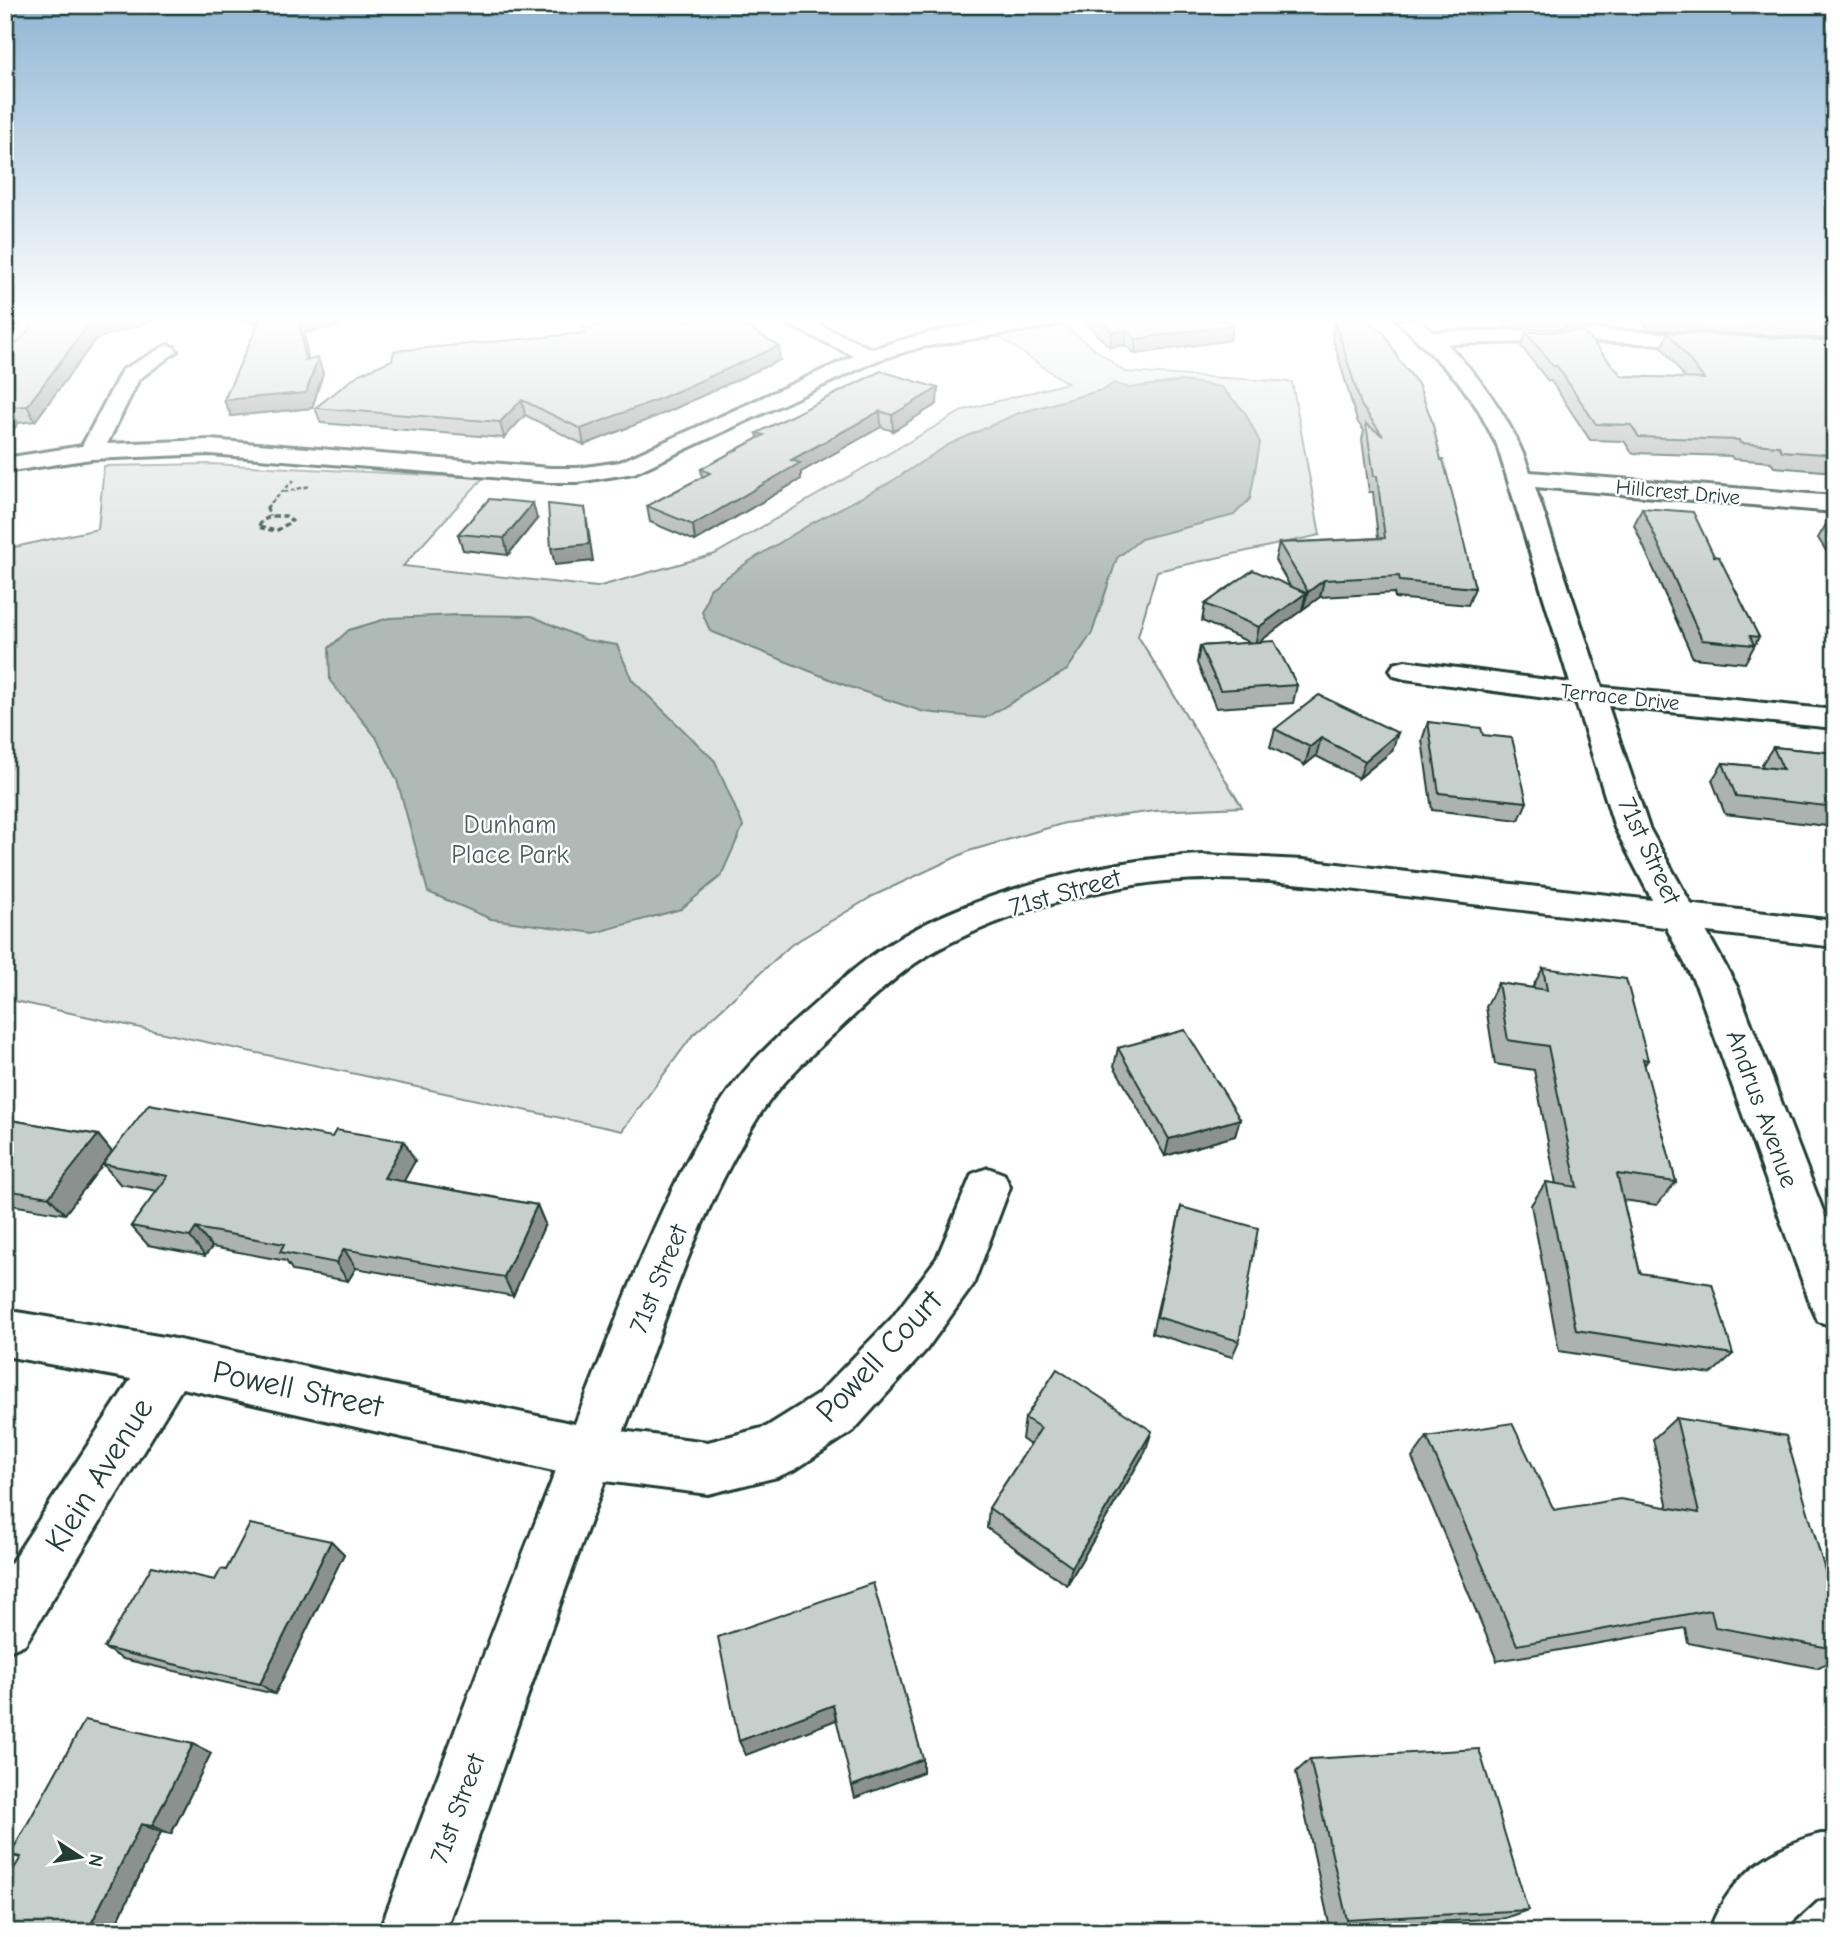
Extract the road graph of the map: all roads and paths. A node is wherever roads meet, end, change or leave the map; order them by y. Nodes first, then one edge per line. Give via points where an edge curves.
1 (112, 410) edge
2 (754, 410) edge
3 (1492, 410) edge
4 (91, 452) junction
5 (5, 465) edge
6 (291, 472) dead end
7 (1521, 479) junction
8 (1835, 505) edge
9 (269, 517) junction
10 (1405, 670) dead end
11 (1590, 695) junction
12 (1835, 719) edge
13 (1679, 916) junction
14 (1835, 934) edge
15 (988, 1187) dead end
16 (1835, 1305) edge
17 (5, 1333) edge
18 (170, 1362) junction
19 (589, 1453) junction
20 (5, 1625) edge
21 (1835, 1866) edge
22 (1745, 1924) dead end
23 (412, 1932) edge

1 - 4 street
2 - 4 street via 626,468 601,473 550,475 233,448
3 - 7 street, 71st Street
4 - 5 street
6 - 9 path via 291,486 268,503
7 - 8 street, Hillcrest Drive
7 - 11 street, 71st Street
9 - 9 path via 286,516 292,521 277,530 259,529 260,522
10 - 11 street, Terrace Drive
11 - 12 street, Terrace Drive
11 - 13 street, 71st Street via 1632,828
13 - 14 street
13 - 16 street, Andrus Avenue via 1717,987
13 - 19 street, 71st Street via 1303,872 1185,868 1078,885 928,939 868,979 800,1040 740,1109 687,1209
15 - 19 street, Powell Court via 956,1270 909,1334 835,1413 777,1451 708,1468
17 - 18 street, Powell Street
18 - 19 street, Powell Street
18 - 20 street, Klein Avenue
19 - 23 street, 71st Street
21 - 22 street via 1821,1864 1776,1887

